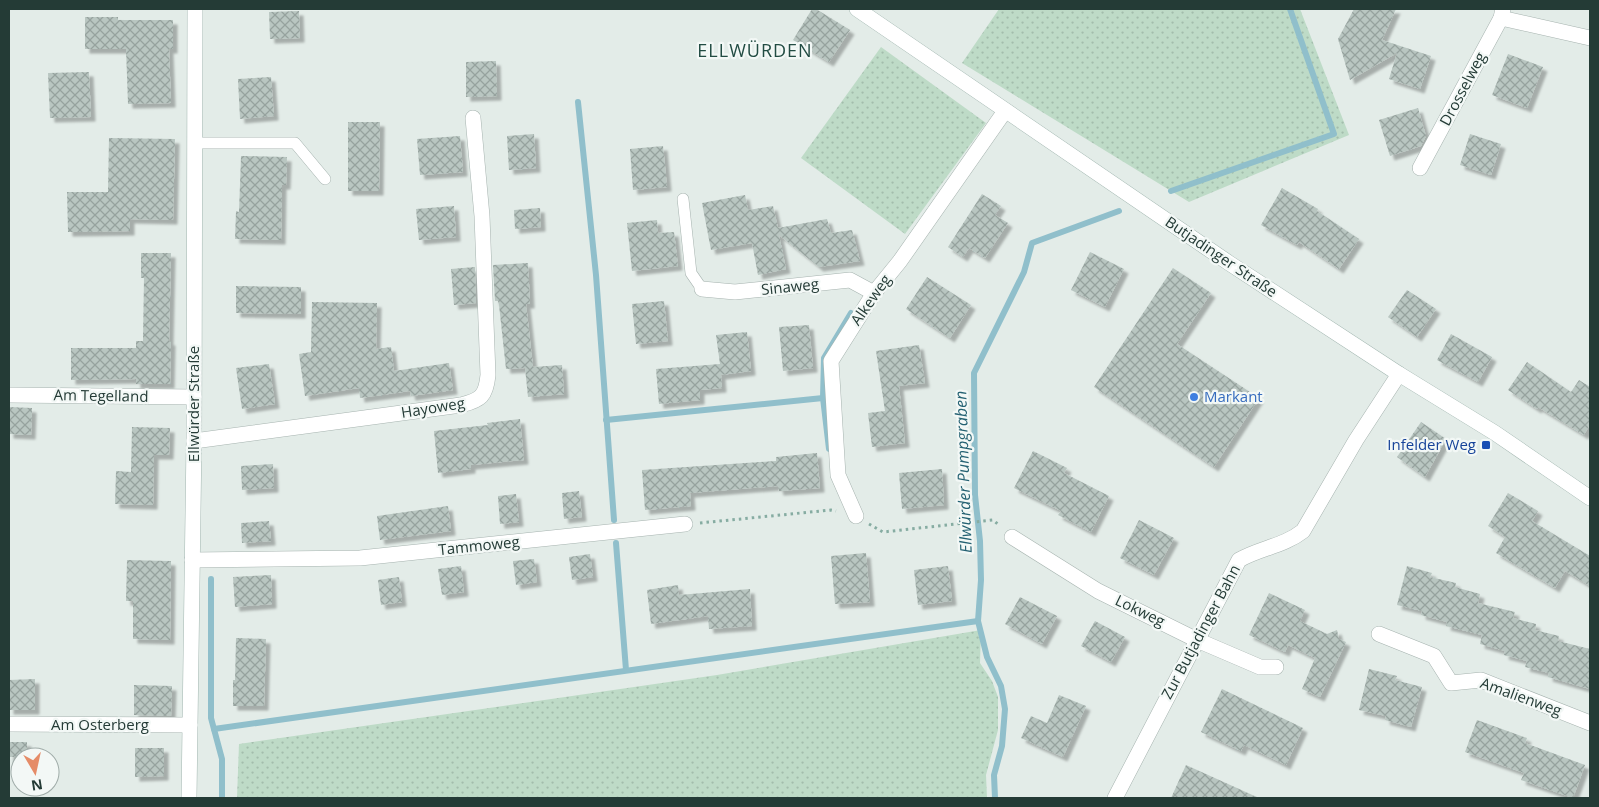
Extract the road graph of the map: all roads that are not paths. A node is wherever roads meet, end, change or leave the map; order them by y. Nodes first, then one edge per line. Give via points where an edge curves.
1 (195, 9) edge
2 (857, 9) edge
3 (1502, 13) edge
4 (1590, 38) edge
5 (1005, 111) junction
6 (473, 118) dead end
7 (194, 143) junction
8 (1420, 168) dead end
9 (325, 179) dead end
10 (683, 199) dead end
11 (702, 289) joint
12 (874, 293) junction
13 (1400, 374) junction
14 (9, 395) edge
15 (194, 397) junction
16 (194, 441) junction
17 (1590, 498) edge
18 (856, 516) dead end
19 (685, 524) road end
20 (1012, 537) dead end
21 (192, 560) junction
22 (1379, 634) dead end
23 (1197, 640) junction
24 (1276, 667) dead end
25 (1590, 722) edge
26 (9, 724) edge
27 (190, 725) junction
28 (189, 798) edge
29 (1115, 798) edge

1 - 7 street, Ellwürder Straße
2 - 5 street, Butjadinger Straße
3 - 4 street
3 - 8 street, Drosselweg
5 - 12 street, Alkeweg
5 - 13 street, Butjadinger Straße
6 - 16 street, Hayoweg via 482,216 488,375 487,388 482,396 461,405
7 - 9 lane via 295,143
7 - 15 street, Ellwürder Straße
10 - 11 lane via 691,273
11 - 12 street, Sinaweg via 735,292 850,280
12 - 18 street, Alkeweg via 831,361 838,474
13 - 17 street, Butjadinger Straße via 1495,433
13 - 23 street, Zur Butjadinger Bahn via 1356,440 1303,531 1292,540 1253,552 1239,560
14 - 15 street, Am Tegelland
15 - 16 street, Ellwürder Straße
16 - 21 street, Ellwürder Straße
19 - 21 street, Tammoweg via 360,558
20 - 23 street, Lokweg via 1098,591
21 - 27 street, Ellwürder Straße
22 - 25 street, Amalienweg via 1434,656 1451,683 1481,680
23 - 24 street, Lokweg via 1260,667
23 - 29 street, Zur Butjadinger Bahn
26 - 27 street, Am Osterberg
27 - 28 street, Ellwürder Straße

